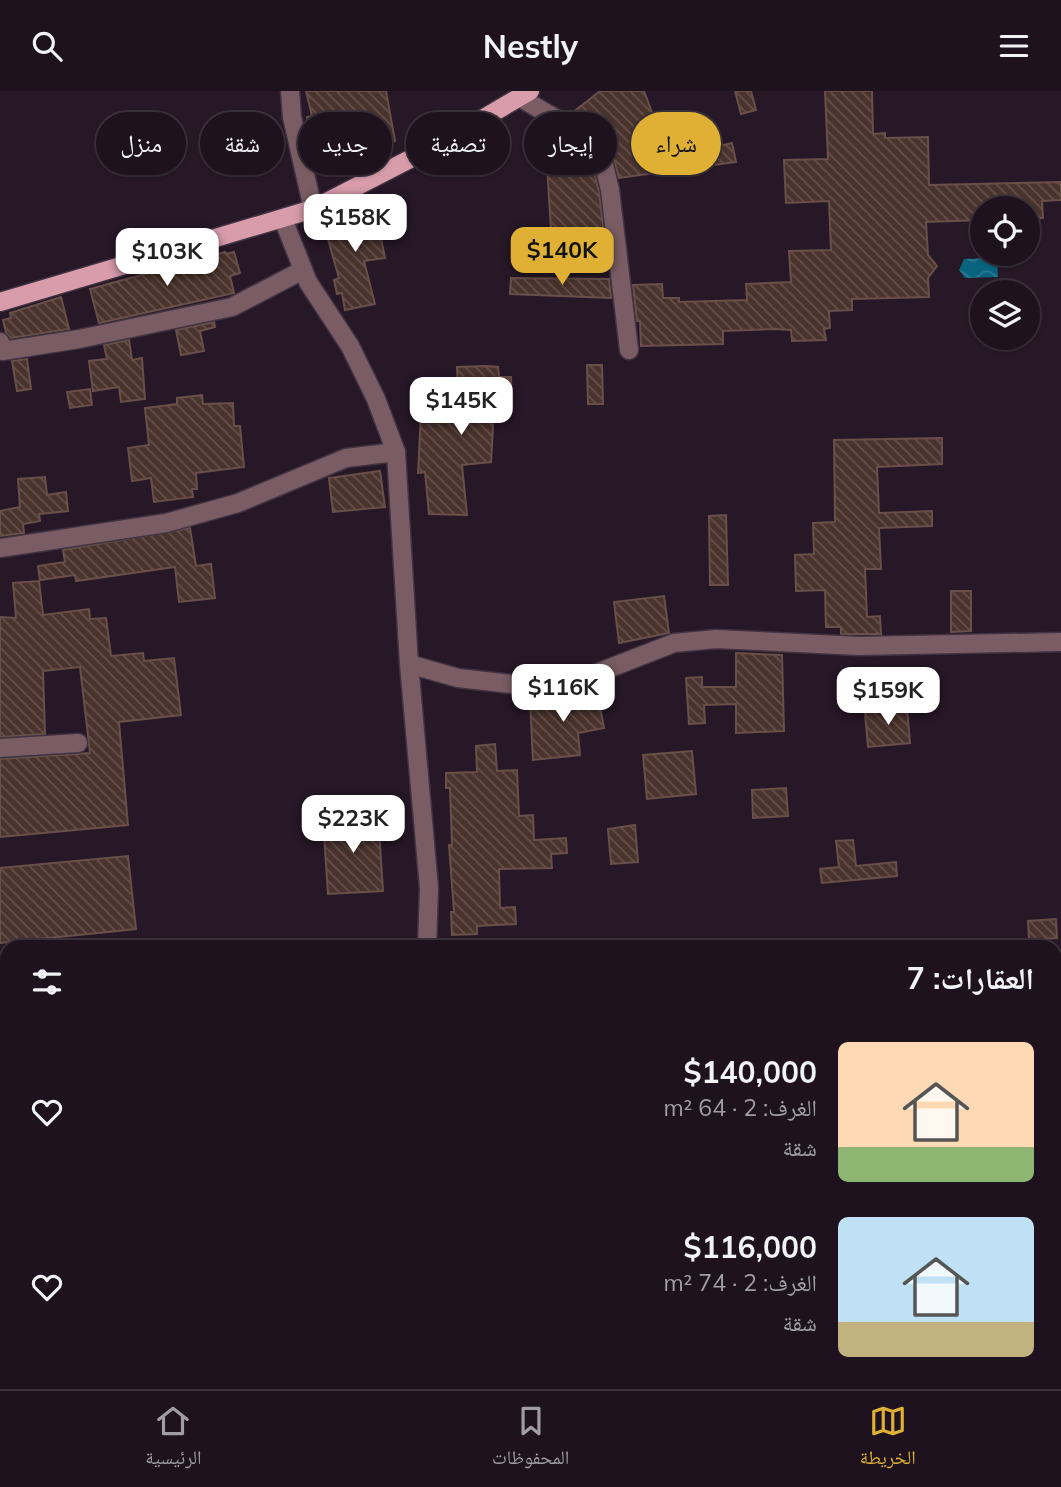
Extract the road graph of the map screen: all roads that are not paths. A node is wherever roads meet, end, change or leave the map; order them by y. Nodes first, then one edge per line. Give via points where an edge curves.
1 (290, 91) edge
2 (525, 94) edge
3 (313, 209) junction
4 (283, 219) junction
5 (303, 270) junction
6 (0, 302) edge
7 (0, 342) edge
8 (629, 350) dead end
9 (396, 452) junction
10 (0, 548) edge
11 (1061, 642) edge
12 (409, 664) junction
13 (78, 743) dead end
14 (0, 748) edge
15 (426, 940) edge

1 - 3 street
2 - 3 main road
2 - 8 street via 599,144 610,190
3 - 4 main road
4 - 5 street
4 - 6 main road
5 - 7 street via 232,307 3,351
5 - 9 street via 350,346
9 - 10 street via 345,459 301,479 166,523
9 - 12 street
11 - 12 street via 859,646 716,639 674,643 574,682 529,686 458,678
12 - 15 street via 429,888
13 - 14 street

